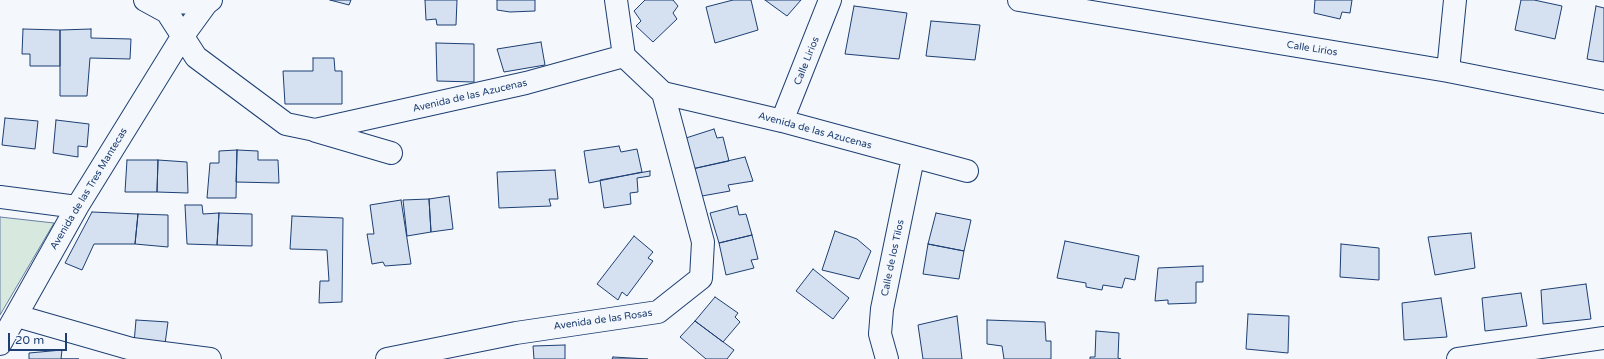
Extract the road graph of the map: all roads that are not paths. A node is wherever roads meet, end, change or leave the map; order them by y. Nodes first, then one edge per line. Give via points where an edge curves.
1 (145, 0) edge
2 (148, 0) edge
3 (616, 0) edge
4 (830, 0) edge
5 (1019, 0) edge
6 (1456, 0) edge
7 (208, 2) edge
8 (182, 37) junction
9 (624, 56) junction
10 (1448, 71) junction
11 (663, 93) junction
12 (1604, 102) edge
13 (782, 121) junction
14 (315, 130) junction
15 (391, 153) dead end
16 (914, 158) junction
17 (967, 171) dead end
18 (0, 197) edge
19 (77, 207) junction
20 (17, 316) junction
21 (1604, 338) edge
22 (0, 344) edge
23 (210, 359) edge
24 (387, 359) edge
25 (887, 359) edge
26 (1458, 359) edge

1 - 8 street, Avenida de las Azucenas via 167,12
2 - 7 street
3 - 9 street
4 - 13 street, Calle Lirios
5 - 10 street, Calle Lirios
6 - 10 street
7 - 8 street, Avenida de las Tres Mantecas
8 - 14 street, Avenida de las Azucenas via 196,57 286,124
8 - 19 street, Avenida de las Tres Mantecas
9 - 11 street
9 - 14 street, Avenida de las Azucenas via 526,83
10 - 12 street, Calle Lirios
11 - 13 street, Avenida de las Azucenas
11 - 24 street, Avenida de las Rosas via 703,242 701,278 658,312 516,333
13 - 16 street, Avenida de las Azucenas
14 - 15 street, Avenida de las Azucenas
16 - 17 street, Avenida de las Azucenas
16 - 25 street, Calle de los Tilos via 882,309 880,334
18 - 19 street
19 - 20 street, Avenida de las Tres Mantecas
20 - 22 street, Avenida de las Tres Mantecas
20 - 23 street via 132,349
21 - 26 street

